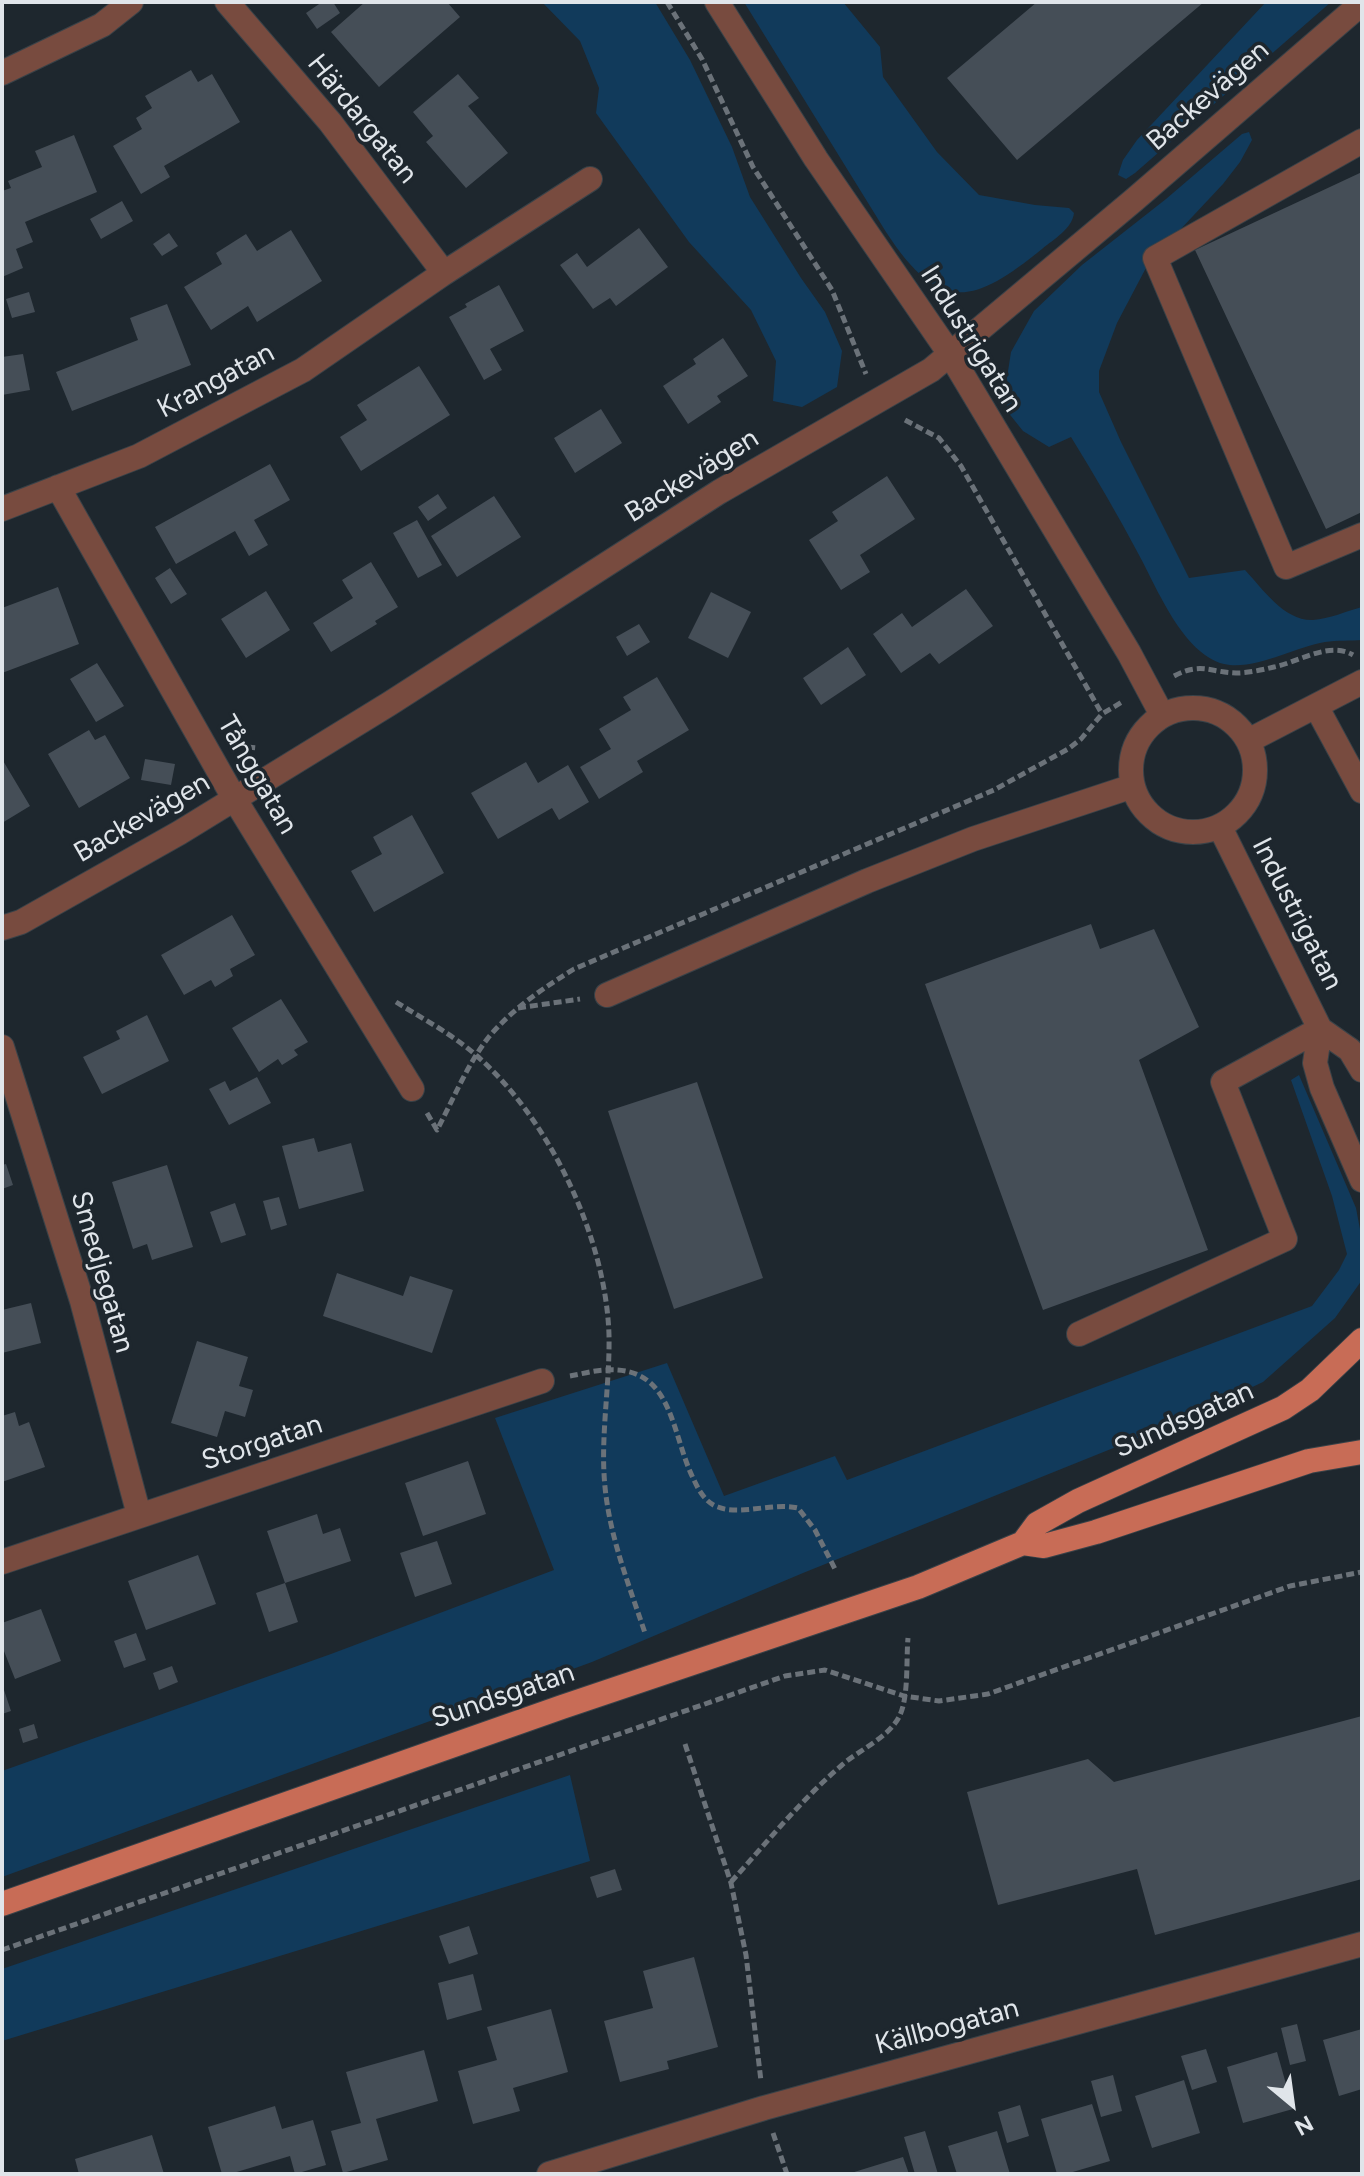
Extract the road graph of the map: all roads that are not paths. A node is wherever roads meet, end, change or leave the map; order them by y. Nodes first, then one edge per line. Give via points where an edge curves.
1 (131, 2) edge
2 (227, 2) edge
3 (717, 2) edge
4 (1362, 3) edge
5 (2, 73) edge
6 (1362, 141) edge
7 (590, 179) dead end
8 (441, 275) junction
9 (950, 354) junction
10 (58, 487) junction
11 (2, 509) edge
12 (1362, 535) edge
13 (1362, 682) edge
14 (1316, 706) junction
15 (1162, 715) junction
16 (1248, 741) junction
17 (1133, 786) junction
18 (1362, 791) edge
19 (234, 798) junction
20 (1220, 827) junction
21 (2, 928) edge
22 (607, 995) road end
23 (1320, 1029) junction
24 (2, 1047) edge
25 (1362, 1070) edge
26 (412, 1089) dead end
27 (1362, 1180) edge
28 (1079, 1334) dead end
29 (1362, 1340) edge
30 (542, 1381) dead end
31 (1362, 1452) edge
32 (139, 1515) junction
33 (1023, 1543) junction
34 (2, 1562) edge
35 (2, 1904) edge
36 (1362, 1944) edge
37 (549, 2174) edge

1 - 5 street via 102,25
2 - 8 street, Härdargatan via 330,122
3 - 9 street, Industrigatan via 816,159
4 - 9 street, Backevägen
6 - 12 street via 1155,258 1286,567
7 - 8 street, Krangatan
8 - 10 street, Krangatan via 303,370 139,456
9 - 15 street, Industrigatan
9 - 19 street, Backevägen via 719,492
10 - 11 street, Krangatan
10 - 19 street, Tånggatan
13 - 14 street
14 - 16 street
14 - 18 street
15 - 16 street via 1185,708 1211,710 1232,722
15 - 17 street via 1143,731 1132,752
16 - 20 street via 1255,765 1252,790 1240,812
17 - 20 street via 1153,818 1172,829
17 - 22 street via 867,881
19 - 21 street, Backevägen via 21,922
19 - 26 street, Tånggatan
20 - 23 street, Industrigatan
23 - 25 street, Industrigatan via 1350,1050
23 - 27 street, Industrigatan via 1315,1063
23 - 28 street via 1223,1082 1285,1239
24 - 32 street, Smedjegatan via 82,1301
29 - 33 main road, Sundsgatan via 1283,1408 1078,1501 1037,1524
30 - 32 street, Storgatan
31 - 33 main road, Sundsgatan via 1309,1461 1044,1546
32 - 34 street, Storgatan
33 - 35 main road, Sundsgatan via 918,1587
36 - 37 street, Källbogatan via 764,2108

